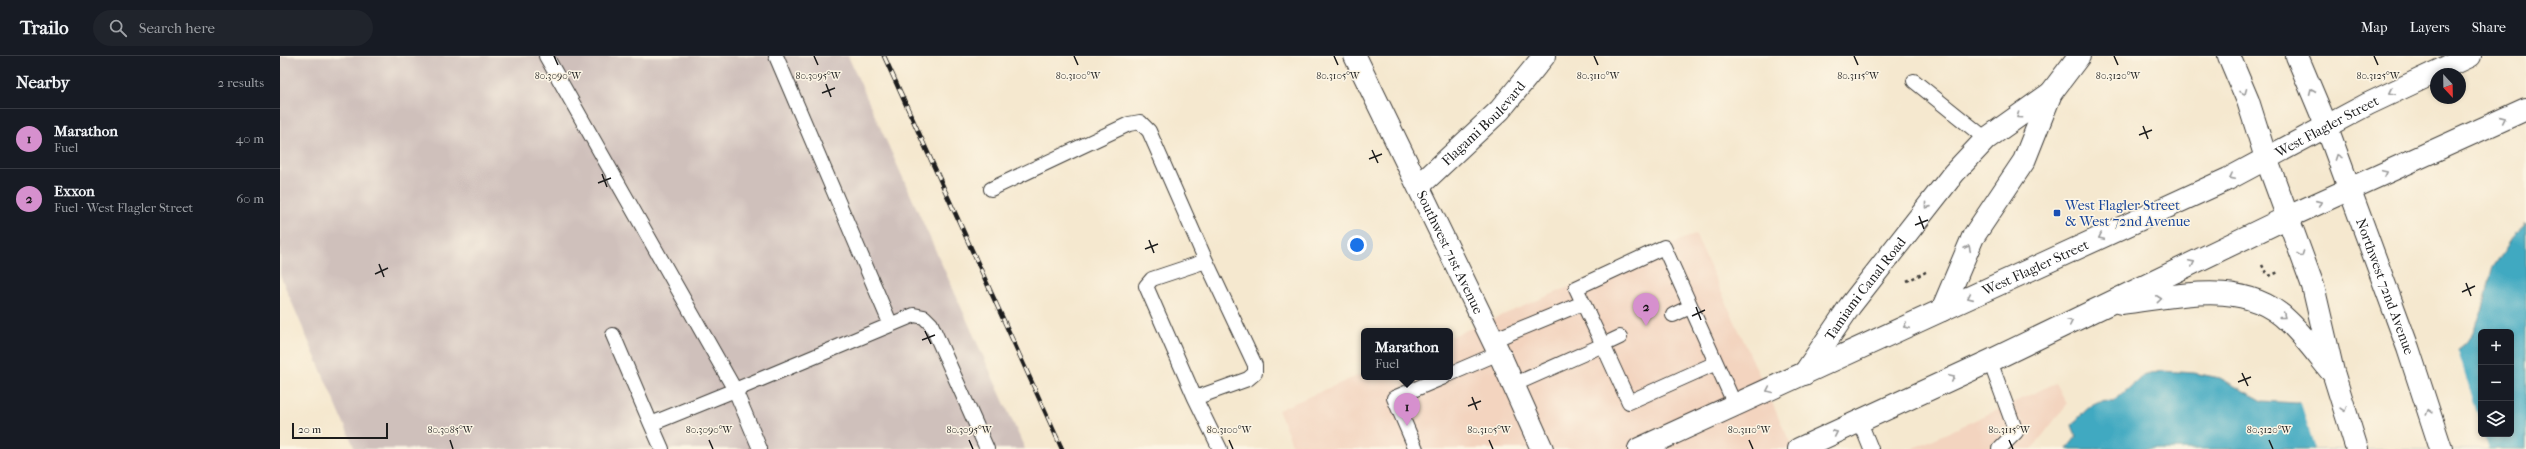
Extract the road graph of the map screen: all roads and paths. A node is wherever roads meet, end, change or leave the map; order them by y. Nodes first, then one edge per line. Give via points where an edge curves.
1 (546, 56) edge
2 (776, 56) edge
3 (1355, 56) edge
4 (1544, 56) edge
5 (2079, 56) edge
6 (2229, 56) edge
7 (2297, 56) edge
8 (2461, 60) edge
9 (1914, 81) dead end
10 (2051, 93) junction
11 (2526, 109) edge
12 (2326, 125) junction
13 (1986, 139) junction
14 (2266, 158) junction
15 (1419, 186) junction
16 (991, 189) dead end
17 (2350, 189) junction
18 (2288, 217) junction
19 (1206, 261) junction
20 (2262, 266) dead end
21 (2280, 272) dead end
22 (1583, 303) junction
23 (2106, 304) junction
24 (1690, 307) junction
25 (1942, 310) junction
26 (1673, 315) dead end
27 (890, 323) junction
28 (613, 335) dead end
29 (1620, 337) dead end
30 (1603, 345) junction
31 (1496, 347) junction
32 (1990, 361) junction
33 (1716, 363) junction
34 (1453, 372) edge
35 (2332, 372) junction
36 (1804, 374) junction
37 (1437, 380) edge
38 (1513, 385) junction
39 (735, 390) junction
40 (1194, 398) junction
41 (1735, 405) junction
42 (1860, 422) junction
43 (651, 424) junction
44 (662, 449) edge
45 (760, 449) edge
46 (987, 449) edge
47 (1220, 449) edge
48 (1416, 449) edge
49 (1542, 449) edge
50 (1640, 449) edge
51 (1799, 449) edge
52 (1870, 449) edge
53 (2000, 449) edge
54 (2357, 449) edge
55 (2441, 449) edge

1 - 39 lane
2 - 27 lane
3 - 15 main road, Southwest 71st Avenue
4 - 15 main road, Flagami Boulevard via 1500,110
5 - 10 main road, Tamiami Canal Road
6 -> 14 main road via 2248,102
12 -> 7 main road, Northwest 72nd Avenue
8 -> 12 main road, West Flagler Street
9 - 13 lane
10 -> 13 main road, Tamiami Canal Road
25 -> 10 main road, Tamiami Canal Road via 1973,237 2024,162
17 -> 11 main road
12 - 14 main road, West Flagler Street
17 -> 12 main road, Northwest 72nd Avenue
13 -> 36 main road, Tamiami Canal Road via 1954,173 1909,229 1850,306
14 - 18 main road
14 -> 25 main road, West Flagler Street via 2228,179
15 - 31 main road, Southwest 71st Avenue
16 - 19 lane via 1129,124 1140,122 1149,131
18 -> 17 main road
55 -> 17 main road, Northwest 72nd Avenue via 2408,348
23 -> 18 main road
18 -> 35 main road via 2313,286
19 - 40 lane via 1152,279 1146,286
19 - 40 lane via 1255,365 1255,373
20 - 21 path via 2268,277
22 - 24 lane via 1576,288 1664,247
22 - 30 lane
22 - 31 lane
32 -> 23 main road
23 -> 35 main road via 2215,293 2243,295 2267,305 2288,321
24 - 26 lane
24 - 33 lane
25 -> 36 main road, West Flagler Street
27 - 39 lane
27 - 46 lane via 914,315 924,317 931,324
28 - 43 lane
29 - 30 lane
30 - 33 lane via 1629,402
30 - 38 lane
31 - 34 lane
31 - 38 main road, Southwest 71st Avenue
42 -> 32 main road
32 - 53 lane via 2016,432
33 - 41 lane
35 -> 54 main road
36 -> 41 main road, West Flagler Street
37 - 48 lane via 1394,398
38 - 49 main road, Southwest 71st Avenue
39 - 43 lane
39 - 45 lane
40 - 47 lane
41 - 50 main road, West Flagler Street
51 -> 42 main road
42 - 52 lane
43 - 44 lane

